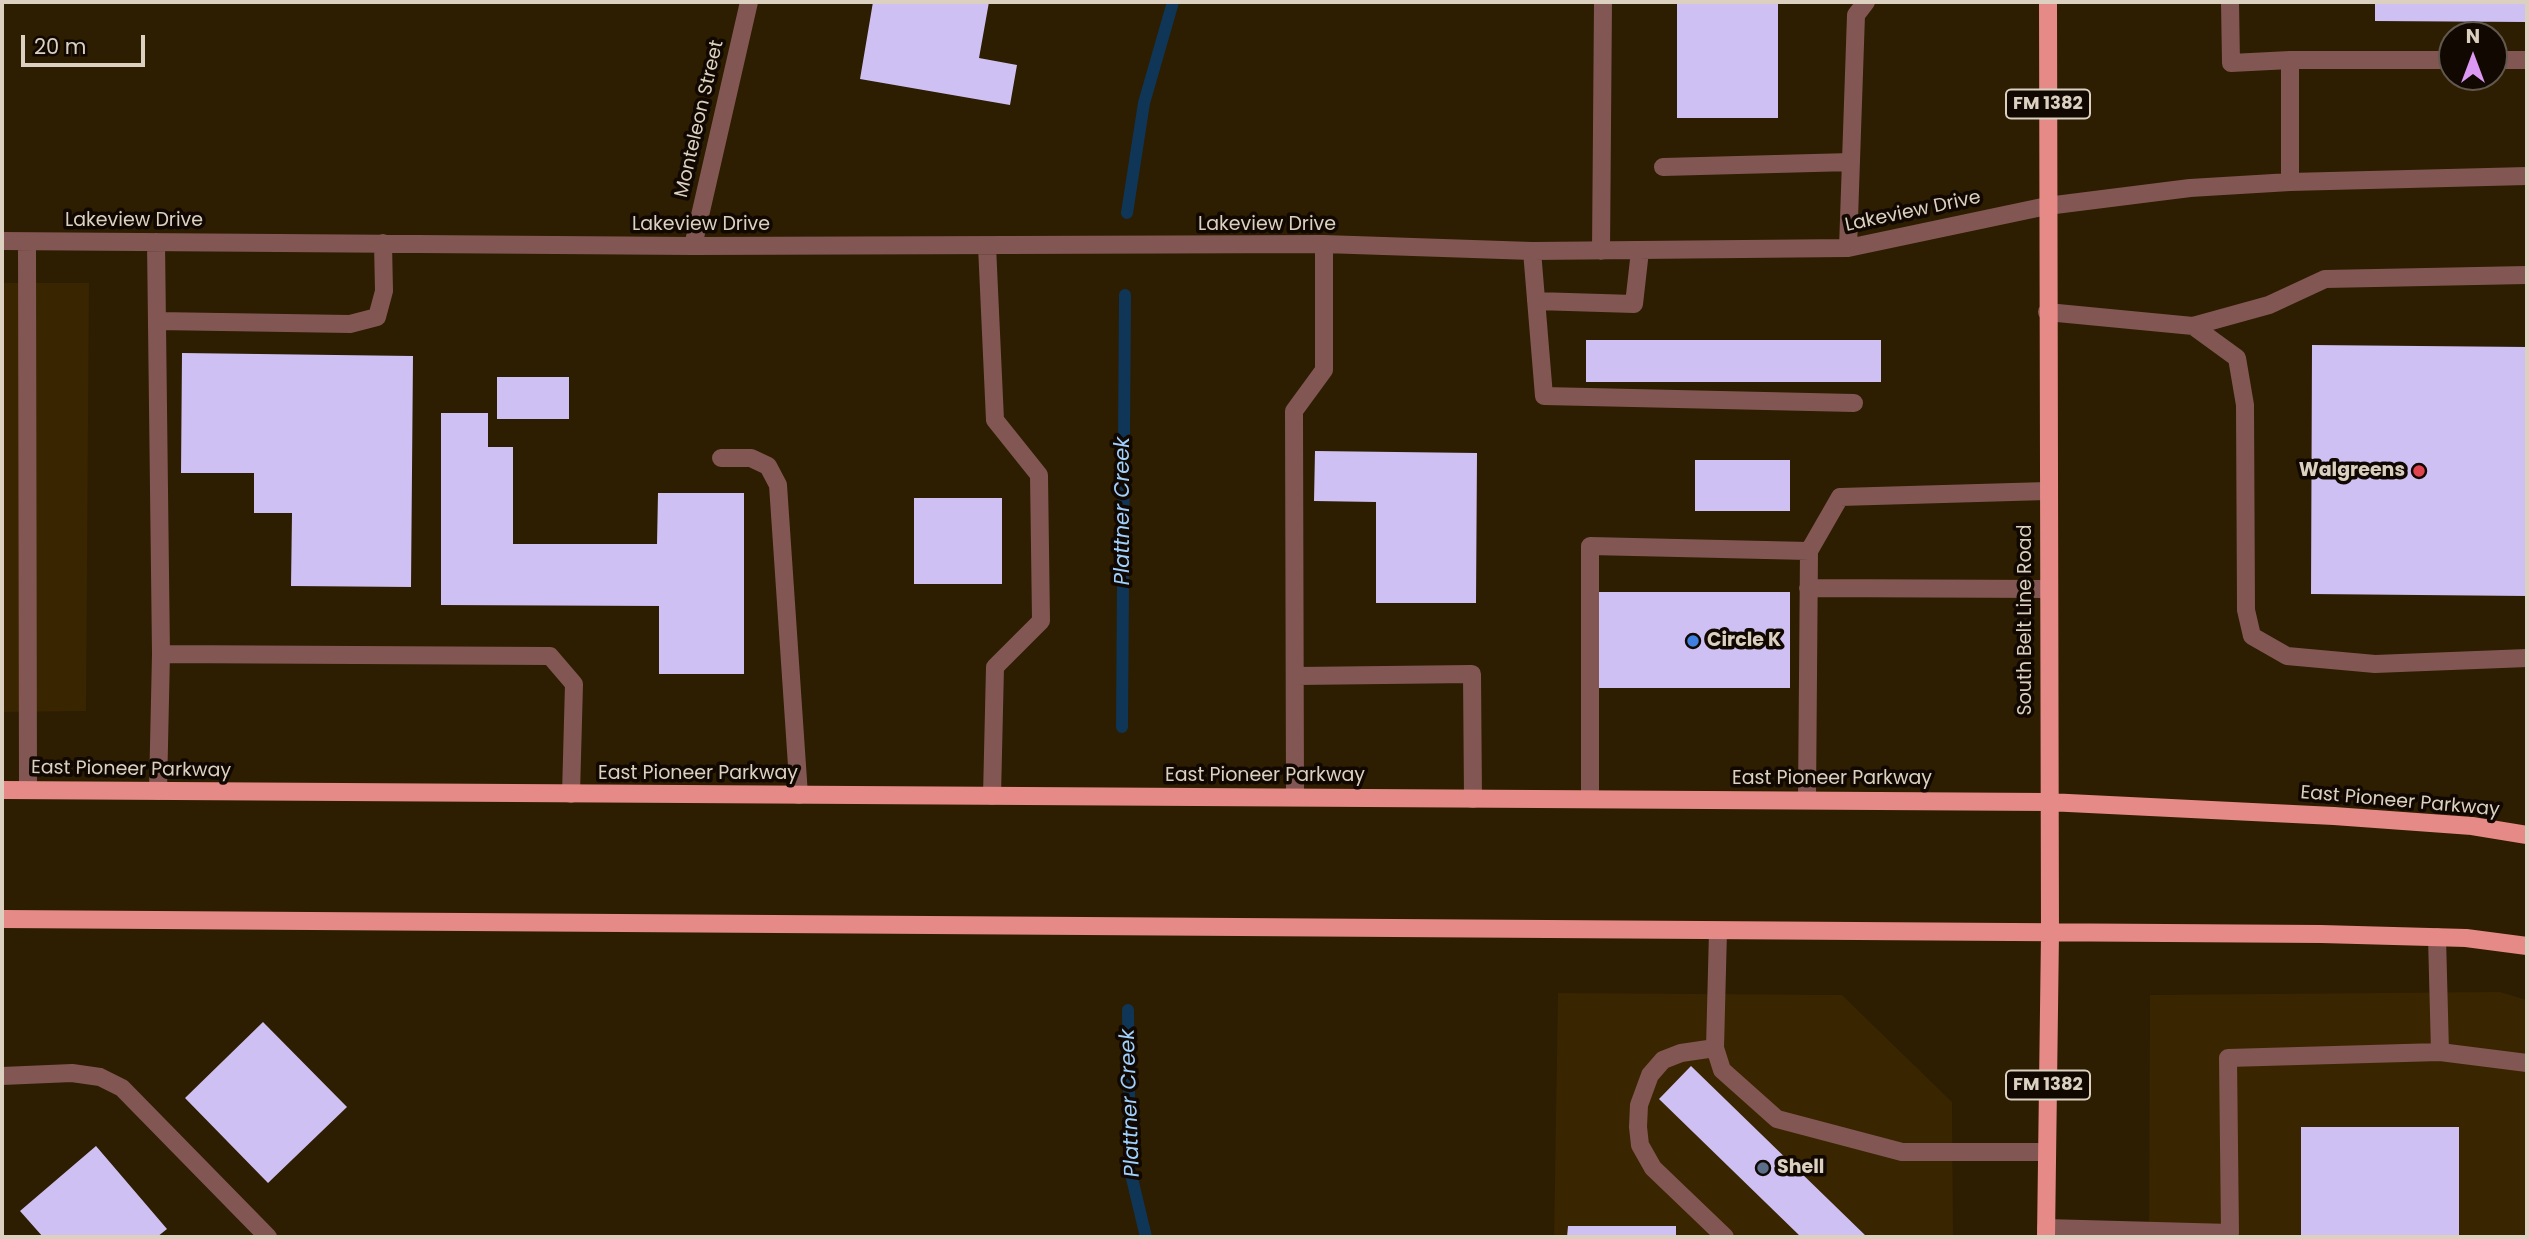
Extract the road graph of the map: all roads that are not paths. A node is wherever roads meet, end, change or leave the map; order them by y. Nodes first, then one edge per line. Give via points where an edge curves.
1 (748, 2) edge
2 (1603, 2) edge
3 (1866, 2) edge
4 (2048, 2) edge
5 (2230, 2) edge
6 (2290, 60) junction
7 (2438, 60) edge
8 (2508, 60) edge
9 (2527, 60) edge
10 (1851, 162) junction
11 (1663, 167) dead end
12 (2527, 176) edge
13 (2290, 182) junction
14 (2047, 206) junction
15 (2, 242) edge
16 (27, 242) junction
17 (156, 242) junction
18 (383, 243) junction
19 (1324, 244) junction
20 (693, 246) junction
21 (987, 246) junction
22 (1848, 248) junction
23 (1532, 251) junction
24 (1601, 251) junction
25 (1640, 251) junction
26 (2527, 275) edge
27 (1536, 302) junction
28 (2047, 312) junction
29 (157, 321) junction
30 (2193, 326) junction
31 (1854, 402) dead end
32 (721, 458) dead end
33 (2047, 491) junction
34 (1809, 551) junction
35 (1808, 588) junction
36 (2047, 589) junction
37 (161, 654) junction
38 (2527, 658) edge
39 (1297, 676) junction
40 (2, 790) edge
41 (28, 790) junction
42 (158, 791) junction
43 (571, 794) junction
44 (799, 795) junction
45 (992, 796) junction
46 (1295, 797) junction
47 (1473, 799) junction
48 (1590, 799) junction
49 (1807, 800) junction
50 (2048, 802) junction
51 (2527, 835) edge
52 (2, 919) edge
53 (1717, 931) junction
54 (2050, 933) junction
55 (2437, 937) junction
56 (2527, 946) edge
57 (1715, 1048) junction
58 (2440, 1052) junction
59 (2527, 1063) edge
60 (2, 1076) edge
61 (2047, 1152) junction
62 (2046, 1233) edge
63 (2230, 1235) edge
64 (268, 1237) edge
65 (1725, 1237) edge

1 - 20 street, Monteleon Street
2 - 24 street
3 - 10 street via 1856,15
4 - 14 main road, South Belt Line Road / FM 1382
5 - 6 street via 2231,63
6 - 7 street
6 - 13 street
8 - 9 street
10 - 11 street
10 - 22 street
12 - 13 street, Lakeview Drive
13 - 14 street, Lakeview Drive via 2190,188
14 - 22 street, Lakeview Drive
14 - 28 main road, South Belt Line Road / FM 1382
15 - 16 street, Lakeview Drive
16 - 17 street, Lakeview Drive
16 - 41 street
17 - 18 street, Lakeview Drive
17 - 29 street
18 - 20 street, Lakeview Drive
18 - 29 street via 384,291 377,317 350,324
19 - 21 street, Lakeview Drive
19 - 23 street, Lakeview Drive
19 - 39 street via 1324,370 1294,411
20 - 21 street, Lakeview Drive
21 - 45 street via 995,420 1039,475 1041,621 995,667
22 - 25 street, Lakeview Drive
23 - 24 street, Lakeview Drive
23 - 27 street
24 - 25 street, Lakeview Drive
25 - 27 street via 1634,303
26 - 30 street via 2325,279 2269,305
27 - 31 street via 1544,396
28 - 30 street
28 - 33 main road, South Belt Line Road / FM 1382
29 - 37 street
30 - 38 street via 2237,358 2245,405 2246,610 2252,636 2287,656 2375,664
32 - 44 street via 751,458 768,466 778,485
33 - 34 street via 1840,498
33 - 36 main road, South Belt Line Road / FM 1382
34 - 35 street
34 - 48 street via 1590,546
35 - 36 street
35 - 49 street
36 - 50 main road, South Belt Line Road / FM 1382
37 - 42 street
37 - 43 street via 550,656 574,684
39 - 46 street
39 - 47 street via 1472,674
40 - 41 main road, East Pioneer Parkway
41 - 42 main road, East Pioneer Parkway
42 - 43 main road, East Pioneer Parkway
43 - 44 main road, East Pioneer Parkway
44 - 45 main road, East Pioneer Parkway
45 - 46 main road, East Pioneer Parkway
46 - 47 main road, East Pioneer Parkway
47 - 48 main road, East Pioneer Parkway
48 - 49 main road, East Pioneer Parkway
49 - 50 main road, East Pioneer Parkway
50 - 51 main road, East Pioneer Parkway via 2334,816 2472,826
50 - 54 main road, South Belt Line Road / FM 1382
52 - 53 main road
53 - 54 main road
53 - 57 street
54 - 55 main road
54 - 61 main road, South Belt Line Road / FM 1382
55 - 56 main road
55 - 58 street
57 - 61 street via 1722,1070 1777,1119 1902,1152
57 - 65 street via 1663,1060 1650,1075 1639,1105 1639,1128 1640,1145 1653,1168
58 - 59 street
58 - 63 street via 2228,1058
60 - 64 street via 72,1073 100,1077 122,1088
61 - 62 main road, South Belt Line Road / FM 1382
62 - 63 street

